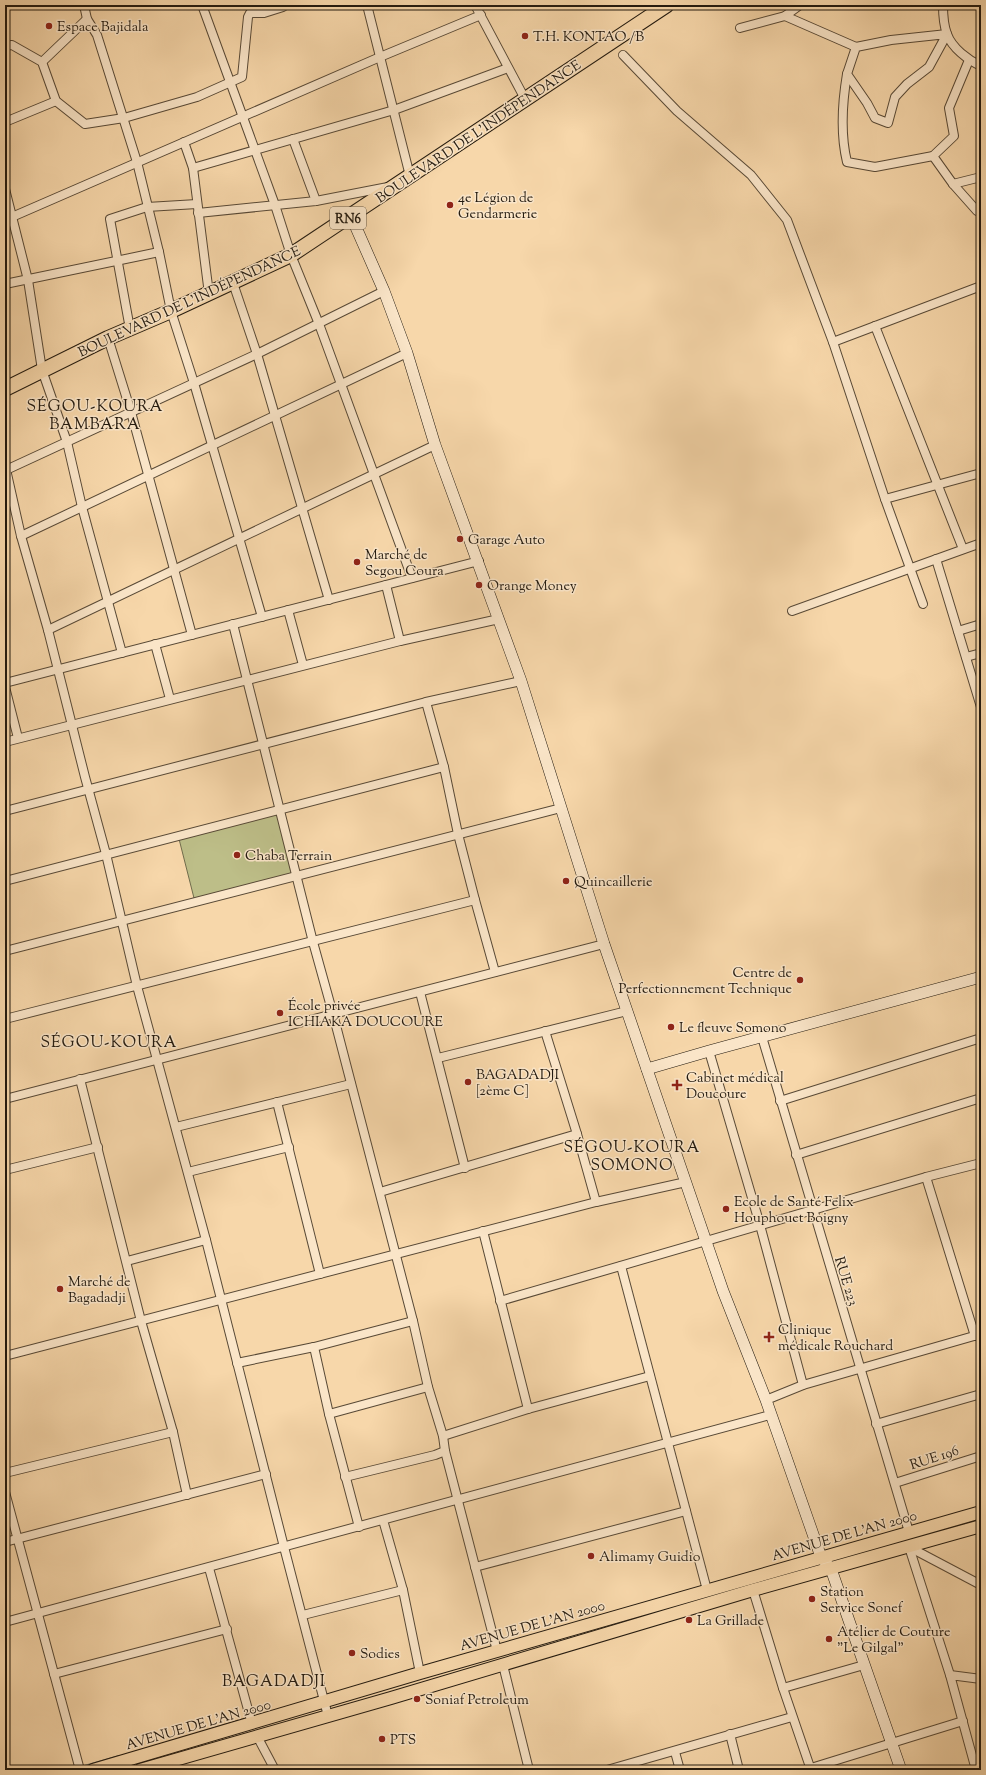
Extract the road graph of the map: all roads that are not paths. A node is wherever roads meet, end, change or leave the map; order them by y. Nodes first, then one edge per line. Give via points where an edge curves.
1 (84, 5) edge
2 (202, 5) edge
3 (282, 5) edge
4 (367, 5) edge
5 (475, 5) edge
6 (668, 5) edge
7 (800, 5) edge
8 (943, 5) edge
9 (481, 15) junction
10 (785, 16) junction
11 (87, 19) junction
12 (740, 28) dead end
13 (947, 34) junction
14 (5, 46) edge
15 (856, 47) junction
16 (623, 55) dead end
17 (380, 57) junction
18 (969, 60) junction
19 (42, 62) junction
20 (981, 66) edge
21 (508, 68) junction
22 (847, 74) junction
23 (230, 82) junction
24 (525, 99) junction
25 (56, 101) junction
26 (394, 110) junction
27 (243, 116) junction
28 (124, 118) junction
29 (5, 122) edge
30 (293, 139) junction
31 (184, 142) junction
32 (255, 150) junction
33 (933, 156) junction
34 (137, 162) junction
35 (193, 168) junction
36 (410, 176) junction
37 (981, 177) edge
38 (953, 184) junction
39 (395, 186) junction
40 (5, 189) edge
41 (316, 200) junction
42 (197, 204) junction
43 (275, 205) junction
44 (147, 207) junction
45 (981, 210) edge
46 (198, 213) junction
47 (351, 216) junction
48 (8, 218) edge
49 (159, 252) junction
50 (290, 255) junction
51 (117, 262) junction
52 (28, 280) junction
53 (233, 283) junction
54 (5, 284) edge
55 (981, 286) edge
56 (384, 291) junction
57 (209, 294) junction
58 (170, 312) junction
59 (319, 324) junction
60 (875, 326) junction
61 (130, 329) junction
62 (108, 338) junction
63 (833, 342) junction
64 (257, 354) junction
65 (407, 354) junction
66 (42, 370) junction
67 (194, 383) junction
68 (341, 384) junction
69 (5, 389) edge
70 (131, 412) junction
71 (275, 416) junction
72 (67, 442) junction
73 (435, 445) junction
74 (212, 446) junction
75 (6, 467) edge
76 (981, 473) edge
77 (373, 474) junction
78 (148, 475) junction
79 (938, 484) junction
80 (885, 499) junction
81 (82, 507) junction
82 (302, 508) junction
83 (21, 536) junction
84 (239, 538) junction
85 (981, 543) edge
86 (963, 549) junction
87 (936, 559) junction
88 (479, 561) junction
89 (910, 568) junction
90 (174, 570) junction
91 (412, 578) junction
92 (386, 585) junction
93 (329, 600) junction
94 (108, 601) junction
95 (923, 604) dead end
96 (288, 610) junction
97 (792, 611) dead end
98 (262, 617) junction
99 (498, 619) junction
100 (233, 624) junction
101 (981, 624) edge
102 (48, 630) junction
103 (958, 631) junction
104 (192, 635) junction
105 (400, 641) junction
106 (156, 644) junction
107 (122, 653) junction
108 (981, 653) edge
109 (966, 657) junction
110 (303, 665) junction
111 (58, 670) junction
112 (248, 680) junction
113 (521, 682) junction
114 (5, 683) edge
115 (5, 687) edge
116 (978, 690) edge
117 (170, 699) junction
118 (426, 702) junction
119 (981, 707) edge
120 (72, 725) junction
121 (18, 738) junction
122 (5, 742) edge
123 (264, 744) junction
124 (444, 767) junction
125 (88, 790) junction
126 (561, 808) junction
127 (279, 809) junction
128 (5, 811) edge
129 (458, 834) junction
130 (106, 854) junction
131 (296, 876) junction
132 (5, 881) edge
133 (475, 900) junction
134 (121, 921) junction
135 (313, 942) junction
136 (604, 944) junction
137 (5, 951) edge
138 (495, 972) junction
139 (981, 977) edge
140 (137, 986) junction
141 (420, 992) junction
142 (627, 1011) junction
143 (333, 1014) junction
144 (5, 1019) edge
145 (545, 1031) junction
146 (762, 1037) junction
147 (981, 1038) edge
148 (709, 1051) junction
149 (438, 1058) junction
150 (158, 1059) junction
151 (647, 1069) junction
152 (80, 1079) junction
153 (351, 1084) junction
154 (981, 1098) edge
155 (5, 1099) edge
156 (780, 1101) junction
157 (277, 1102) junction
158 (176, 1126) junction
159 (577, 1134) junction
160 (98, 1147) junction
161 (289, 1147) junction
162 (796, 1155) junction
163 (981, 1163) edge
164 (465, 1168) junction
165 (5, 1170) edge
166 (188, 1172) junction
167 (926, 1177) junction
168 (686, 1182) junction
169 (380, 1192) junction
170 (596, 1202) junction
171 (813, 1210) junction
172 (760, 1225) junction
173 (482, 1231) junction
174 (206, 1240) junction
175 (706, 1242) junction
176 (395, 1254) junction
177 (127, 1261) junction
178 (621, 1266) junction
179 (320, 1274) junction
180 (220, 1300) junction
181 (500, 1301) junction
182 (141, 1320) junction
183 (413, 1322) junction
184 (978, 1335) edge
185 (314, 1347) junction
186 (5, 1356) edge
187 (238, 1364) junction
188 (860, 1367) junction
189 (650, 1376) junction
190 (803, 1385) junction
191 (428, 1387) junction
192 (981, 1394) edge
193 (766, 1400) junction
194 (528, 1409) junction
195 (329, 1414) junction
196 (770, 1415) junction
197 (876, 1424) junction
198 (173, 1432) junction
199 (443, 1436) junction
200 (667, 1443) junction
201 (445, 1451) junction
202 (981, 1456) edge
203 (5, 1473) edge
204 (266, 1474) junction
205 (345, 1477) junction
206 (895, 1483) junction
207 (5, 1492) edge
208 (187, 1495) junction
209 (458, 1500) junction
210 (686, 1511) junction
211 (981, 1512) edge
212 (383, 1520) junction
213 (981, 1526) edge
214 (359, 1527) junction
215 (909, 1532) junction
216 (18, 1539) junction
217 (5, 1542) edge
218 (284, 1547) junction
219 (909, 1547) junction
220 (821, 1557) junction
221 (474, 1567) junction
222 (209, 1568) junction
223 (831, 1569) junction
224 (981, 1585) edge
225 (403, 1590) junction
226 (707, 1590) junction
227 (753, 1590) junction
228 (37, 1615) junction
229 (303, 1615) junction
230 (5, 1622) edge
231 (227, 1629) junction
232 (497, 1651) junction
233 (503, 1665) junction
234 (864, 1665) junction
235 (420, 1673) junction
236 (54, 1674) junction
237 (950, 1675) junction
238 (981, 1679) edge
239 (783, 1688) junction
240 (325, 1702) junction
241 (328, 1716) junction
242 (792, 1717) junction
243 (963, 1721) junction
244 (252, 1724) junction
245 (730, 1734) junction
246 (257, 1736) junction
247 (892, 1743) junction
248 (675, 1752) junction
249 (618, 1768) edge
250 (811, 1769) edge
251 (80, 1770) edge
252 (93, 1770) edge
253 (140, 1770) edge
254 (275, 1770) edge
255 (529, 1770) edge
256 (607, 1770) edge
257 (680, 1770) edge
258 (740, 1770) edge
259 (901, 1770) edge
260 (976, 1770) edge

1 - 11 street
2 - 23 street
3 - 23 street via 283,7 264,13 250,13 242,77
4 - 17 street
5 - 9 street
6 - 24 highway, BOULEVARD DE L'INDÉPENDANCE / RN6
7 - 10 street
8 - 13 street
9 - 17 street
9 - 21 street
10 - 12 street
10 - 15 street
11 - 19 street
11 - 28 street via 97,35
13 - 15 street
13 - 18 street
13 - 22 street via 929,67 895,97 888,123 874,118
14 - 19 street via 12,45
15 - 22 street
16 - 63 street via 677,111 750,175 787,220
17 - 26 street
17 - 27 street
18 - 20 street
18 - 33 street via 949,108 954,136
19 - 25 street
21 - 24 street
21 - 26 street
22 - 33 street via 843,102 843,144 847,162 875,167
23 - 27 street
23 - 28 street via 197,97
24 - 36 highway, BOULEVARD DE L'INDÉPENDANCE / RN6
25 - 28 street via 85,124
25 - 29 street
26 - 30 street
26 - 36 street
27 - 31 street
27 - 32 street
28 - 34 street
30 - 32 street
30 - 41 street
31 - 34 street
31 - 35 street
32 - 35 street
32 - 43 street
33 - 38 street
34 - 44 street
34 - 48 street
35 - 42 street
36 - 39 highway, BOULEVARD DE L'INDÉPENDANCE / RN6
37 - 38 street
38 - 45 street via 977,211
39 - 41 street
39 - 47 highway, BOULEVARD DE L'INDÉPENDANCE / RN6
40 - 48 street
41 - 43 street
42 - 44 street
42 - 46 street
43 - 46 street
43 - 50 street
44 - 49 street
44 - 51 street via 110,219
46 - 57 street
47 - 50 highway, BOULEVARD DE L'INDÉPENDANCE / RN6
47 - 56 street
48 - 52 street
49 - 51 street
49 - 58 street
50 - 53 highway, BOULEVARD DE L'INDÉPENDANCE / RN6
50 - 59 street
51 - 52 street
51 - 61 street
52 - 54 street
52 - 66 street
53 - 57 highway, BOULEVARD DE L'INDÉPENDANCE / RN6
53 - 64 street
55 - 60 street
56 - 59 street
56 - 65 street
57 - 58 highway, BOULEVARD DE L'INDÉPENDANCE / RN6
58 - 61 highway, BOULEVARD DE L'INDÉPENDANCE / RN6
58 - 67 street
59 - 64 street
59 - 68 street
60 - 63 street
60 - 79 street
61 - 62 highway, BOULEVARD DE L'INDÉPENDANCE / RN6
62 - 66 highway, BOULEVARD DE L'INDÉPENDANCE / RN6
62 - 70 street
63 - 80 street
64 - 67 street
64 - 71 street
65 - 68 street
65 - 73 street
66 - 69 highway, BOULEVARD DE L'INDÉPENDANCE / RN6
66 - 72 street
67 - 70 street
67 - 74 street
68 - 71 street
68 - 77 street
70 - 72 street
70 - 78 street
71 - 74 street
71 - 82 street
72 - 75 street
72 - 81 street
73 - 77 street
73 - 88 street
74 - 78 street
74 - 84 street
75 - 83 street
76 - 79 street
77 - 82 street
77 - 91 street
78 - 81 street
78 - 90 street
79 - 80 street
79 - 86 street
80 - 89 street
81 - 83 street
81 - 94 street
82 - 84 street
82 - 93 street
83 - 102 street
84 - 90 street
84 - 98 street
85 - 86 street
86 - 87 street
87 - 89 street
87 - 103 street
88 - 91 street
88 - 99 street
89 - 95 street
89 - 97 street
90 - 94 street
90 - 104 street
91 - 92 street
92 - 93 street
92 - 105 street
93 - 96 street
94 - 102 street
94 - 107 street
96 - 98 street
96 - 110 street
98 - 100 street
99 - 105 street
99 - 113 street
100 - 104 street
100 - 112 street
101 - 103 street
102 - 111 street
103 - 109 street
104 - 106 street
105 - 110 street
106 - 107 street
106 - 117 street
107 - 111 street
108 - 109 street
109 - 116 street
110 - 112 street
111 - 114 street
111 - 120 street
112 - 117 street
112 - 123 street
113 - 118 street
113 - 126 street
115 - 121 street
116 - 119 street
117 - 120 street
118 - 123 street
118 - 124 street
120 - 121 street
120 - 125 street
121 - 122 street
123 - 125 street
123 - 127 street
124 - 127 street
124 - 129 street
125 - 128 street
125 - 130 street
126 - 129 street
126 - 136 street
127 - 130 street
127 - 131 street
129 - 131 street
129 - 133 street
130 - 132 street
130 - 134 street
131 - 134 street
131 - 135 street
133 - 135 street
133 - 138 street
134 - 137 street
134 - 140 street
135 - 140 street
135 - 143 street
136 - 138 street
136 - 142 street
138 - 141 street
139 - 146 street
140 - 144 street
140 - 150 street
141 - 143 street
141 - 149 street
142 - 145 street
142 - 151 street
143 - 150 street
143 - 153 street
145 - 149 street
145 - 159 street
146 - 148 street
146 - 156 street, RUE 223
147 - 156 street
148 - 151 street
148 - 172 street
149 - 164 street
150 - 152 street
150 - 158 street
151 - 168 street
152 - 155 street
152 - 160 street
153 - 157 street
153 - 169 street
154 - 162 street
156 - 162 street, RUE 223
157 - 158 street
157 - 161 street
158 - 166 street
159 - 164 street
159 - 170 street
160 - 165 street
160 - 177 street
161 - 166 street
161 - 179 street
162 - 171 street, RUE 223
163 - 167 street
164 - 169 street
166 - 174 street
167 - 171 street
167 - 184 street
168 - 170 street
168 - 175 street
169 - 176 street
170 - 173 street
171 - 172 street
171 - 188 street, RUE 223
172 - 175 street
172 - 190 street
173 - 176 street
173 - 181 street
174 - 177 street
174 - 180 street
175 - 178 street
175 - 193 street
176 - 179 street
176 - 183 street
177 - 182 street
178 - 181 street
178 - 189 street
179 - 180 street
180 - 182 street
180 - 187 street
181 - 194 street
182 - 186 street
182 - 198 street
183 - 185 street
183 - 191 street
184 - 188 street
185 - 187 street
185 - 195 street
187 - 204 street
188 - 190 street
188 - 197 street, RUE 223
189 - 194 street
189 - 200 street
190 - 193 street
191 - 195 street
191 - 199 street
192 - 197 street
193 - 196 street
194 - 199 street
195 - 205 street
196 - 200 street
196 - 220 street
197 - 206 street, RUE 223
198 - 203 street
198 - 208 street
199 - 201 street
200 - 209 street
200 - 210 street
201 - 205 street
201 - 209 street
202 - 206 street, RUE 196
204 - 208 street
204 - 218 street
205 - 214 street
206 - 215 street, RUE 223
207 - 216 street
208 - 216 street
209 - 212 street
209 - 221 street
210 - 221 street
210 - 226 street
211 - 215 main road, AVENUE DE L'AN 2000
212 - 214 street
212 - 225 street
213 - 219 main road, AVENUE DE L'AN 2000
214 - 218 street
215 - 220 main road, AVENUE DE L'AN 2000
216 - 217 street
216 - 228 street
218 - 222 street
218 - 229 street
219 - 223 main road, AVENUE DE L'AN 2000
219 - 224 street
219 - 237 street
220 - 223 street
220 - 226 main road, AVENUE DE L'AN 2000
221 - 232 street
222 - 228 street
222 - 231 street
223 - 227 main road, AVENUE DE L'AN 2000
223 - 234 street
225 - 229 street
225 - 235 street
226 - 232 main road, AVENUE DE L'AN 2000
227 - 233 main road, AVENUE DE L'AN 2000
227 - 239 street
228 - 230 street
228 - 236 street
229 - 240 street
231 - 236 street
231 - 244 street
232 - 235 main road, AVENUE DE L'AN 2000
233 - 241 main road, AVENUE DE L'AN 2000
233 - 255 street
234 - 239 street
234 - 247 street
235 - 240 main road, AVENUE DE L'AN 2000
236 - 251 street
237 - 238 street
237 - 243 street
239 - 242 street
240 - 241 street
240 - 244 main road, AVENUE DE L'AN 2000
241 - 246 main road, AVENUE DE L'AN 2000
242 - 245 street
242 - 250 street
243 - 247 street
243 - 260 street
244 - 252 main road, AVENUE DE L'AN 2000
245 - 248 street
245 - 258 street
246 - 253 main road, AVENUE DE L'AN 2000
246 - 254 street
247 - 250 street
247 - 259 street
248 - 249 street
248 - 257 street
249 - 256 street

